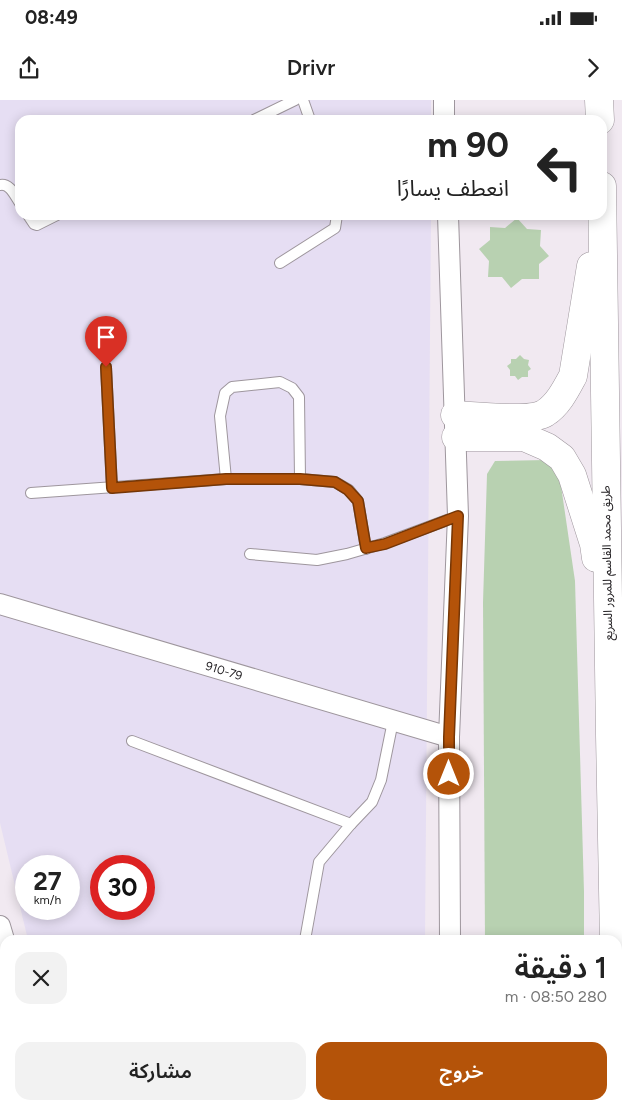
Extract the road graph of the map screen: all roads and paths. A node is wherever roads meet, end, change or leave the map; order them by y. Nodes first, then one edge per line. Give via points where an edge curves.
1 (295, 100) edge
2 (303, 100) edge
3 (444, 100) edge
4 (599, 100) edge
5 (264, 115) edge
6 (308, 115) edge
7 (444, 115) edge
8 (600, 115) edge
9 (0, 185) edge
10 (15, 196) edge
11 (31, 220) edge
12 (47, 220) edge
13 (336, 220) edge
14 (448, 220) edge
15 (598, 220) edge
16 (603, 220) edge
17 (280, 262) dead end
18 (106, 367) dead end
19 (455, 426) junction
20 (226, 479) junction
21 (300, 479) junction
22 (112, 488) junction
23 (31, 493) dead end
24 (458, 516) junction
25 (366, 548) junction
26 (250, 554) dead end
27 (0, 604) edge
28 (393, 721) junction
29 (610, 735) junction
30 (449, 737) junction
31 (132, 741) dead end
32 (351, 824) junction
33 (306, 935) edge
34 (450, 935) edge
35 (614, 935) edge

1 - 5 lane
2 - 6 lane
3 - 7 street
4 - 8 highway
9 - 10 lane via 9,187
11 - 12 lane via 37,225
13 - 17 lane via 335,228
14 - 19 street
15 - 19 highway via 573,376 556,403 544,414 527,418
16 - 29 highway, طريق محمد القاسم للمرور السريع
18 - 22 lane
19 - 24 street
19 - 29 highway via 524,437 562,458 572,475 594,544
20 - 21 lane
20 - 21 lane via 220,416 225,393 232,387 280,382 292,388 299,397
20 - 22 lane
21 - 25 lane via 335,482 348,490 358,501
22 - 23 lane
24 - 25 lane
24 - 30 street
25 - 26 lane via 317,560
27 - 28 street, 910-79
28 - 30 street, 910-79
28 - 32 lane via 381,780 372,802
29 - 35 highway, طريق محمد القاسم للمرور السريع
30 - 34 street
31 - 32 lane
32 - 33 lane via 319,862

